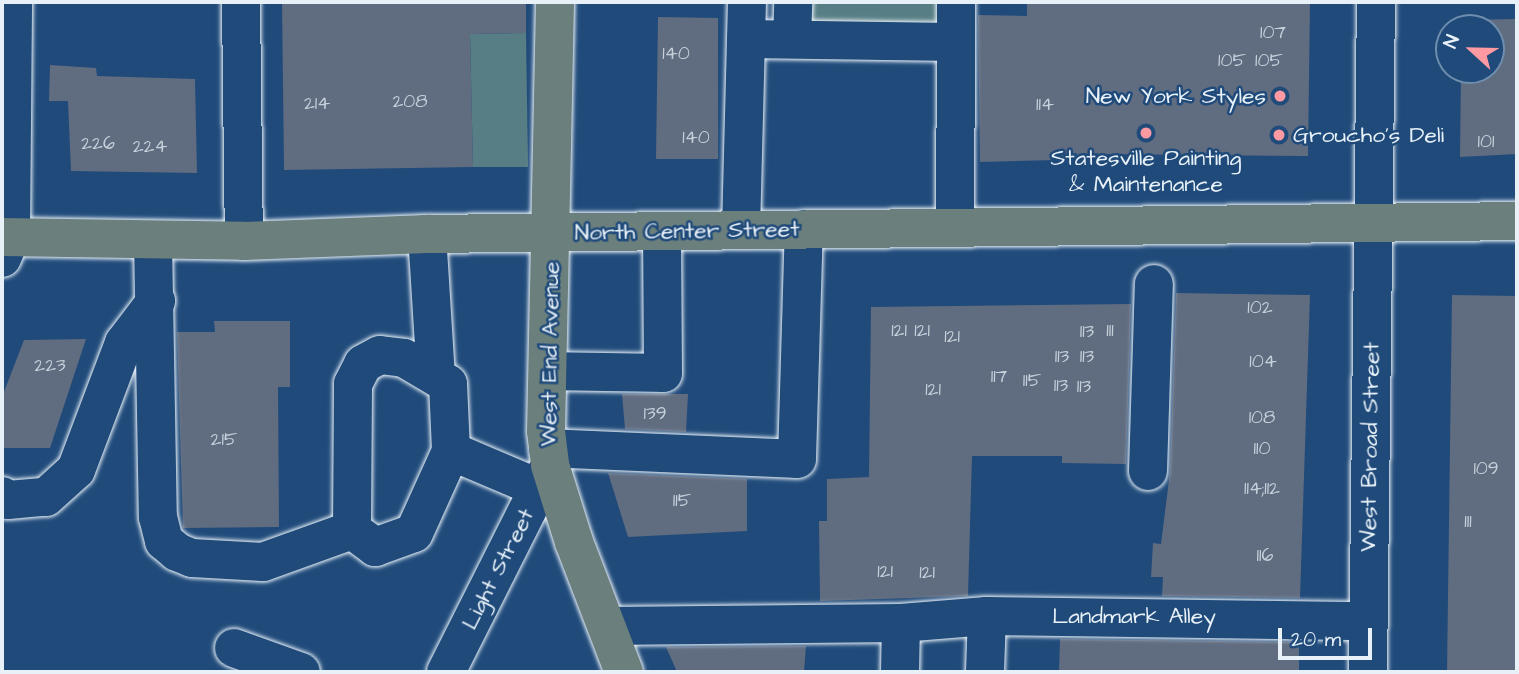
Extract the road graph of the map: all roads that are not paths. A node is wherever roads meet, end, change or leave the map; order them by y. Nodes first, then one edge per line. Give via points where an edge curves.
1 (13, 2) edge
2 (242, 2) edge
3 (555, 2) edge
4 (793, 2) edge
5 (956, 2) edge
6 (1376, 2) edge
7 (746, 20) edge
8 (792, 39) junction
9 (955, 42) junction
10 (1372, 221) junction
11 (1517, 221) edge
12 (955, 227) junction
13 (804, 229) junction
14 (741, 230) junction
15 (662, 231) junction
16 (552, 233) junction
17 (426, 234) junction
18 (153, 240) junction
19 (244, 241) junction
20 (5, 244) edge
21 (1154, 284) dead end
22 (156, 301) junction
23 (548, 371) junction
24 (436, 376) junction
25 (451, 452) junction
26 (545, 467) junction
27 (1148, 471) dead end
28 (2, 496) edge
29 (352, 530) junction
30 (987, 615) junction
31 (1368, 621) junction
32 (901, 623) junction
33 (607, 626) junction
34 (234, 648) dead end
35 (301, 672) edge
36 (446, 672) edge
37 (624, 672) edge
38 (900, 672) edge
39 (985, 672) edge
40 (1367, 672) edge

1 - 20 street
2 - 19 street
3 - 16 main road, West End Avenue
4 - 8 street
5 - 9 street
6 - 10 street, West Broad Street
7 - 8 street
7 - 14 street
8 - 9 street
9 - 12 street
10 - 11 main road, North Center Street
10 - 12 main road, North Center Street
10 - 31 street, West Broad Street
12 - 13 main road, North Center Street
13 - 14 main road, North Center Street
13 - 26 street via 797,459
14 - 15 main road, North Center Street
15 - 16 main road, North Center Street
15 - 23 street via 663,373
16 - 17 main road, North Center Street
16 - 23 main road, West End Avenue
17 - 19 main road, North Center Street
17 - 24 street
18 - 19 main road, North Center Street
18 - 20 main road, North Center Street
18 - 22 street
21 - 27 street
22 - 28 street via 124,343 76,470 46,497 8,500
22 - 29 street via 158,517 164,541 192,558 263,562
23 - 26 main road, West End Avenue
24 - 25 street via 448,384
24 - 29 street via 404,358 380,355 363,364 353,384
25 - 26 street
25 - 29 street via 414,533 375,547
26 - 33 main road, West End Avenue
26 - 36 street, Light Street
30 - 31 street, Landmark Alley
30 - 32 street, Landmark Alley
30 - 39 street
31 - 40 street, West Broad Street
32 - 33 street, Landmark Alley
32 - 38 street
33 - 37 main road, West End Avenue
34 - 35 street

